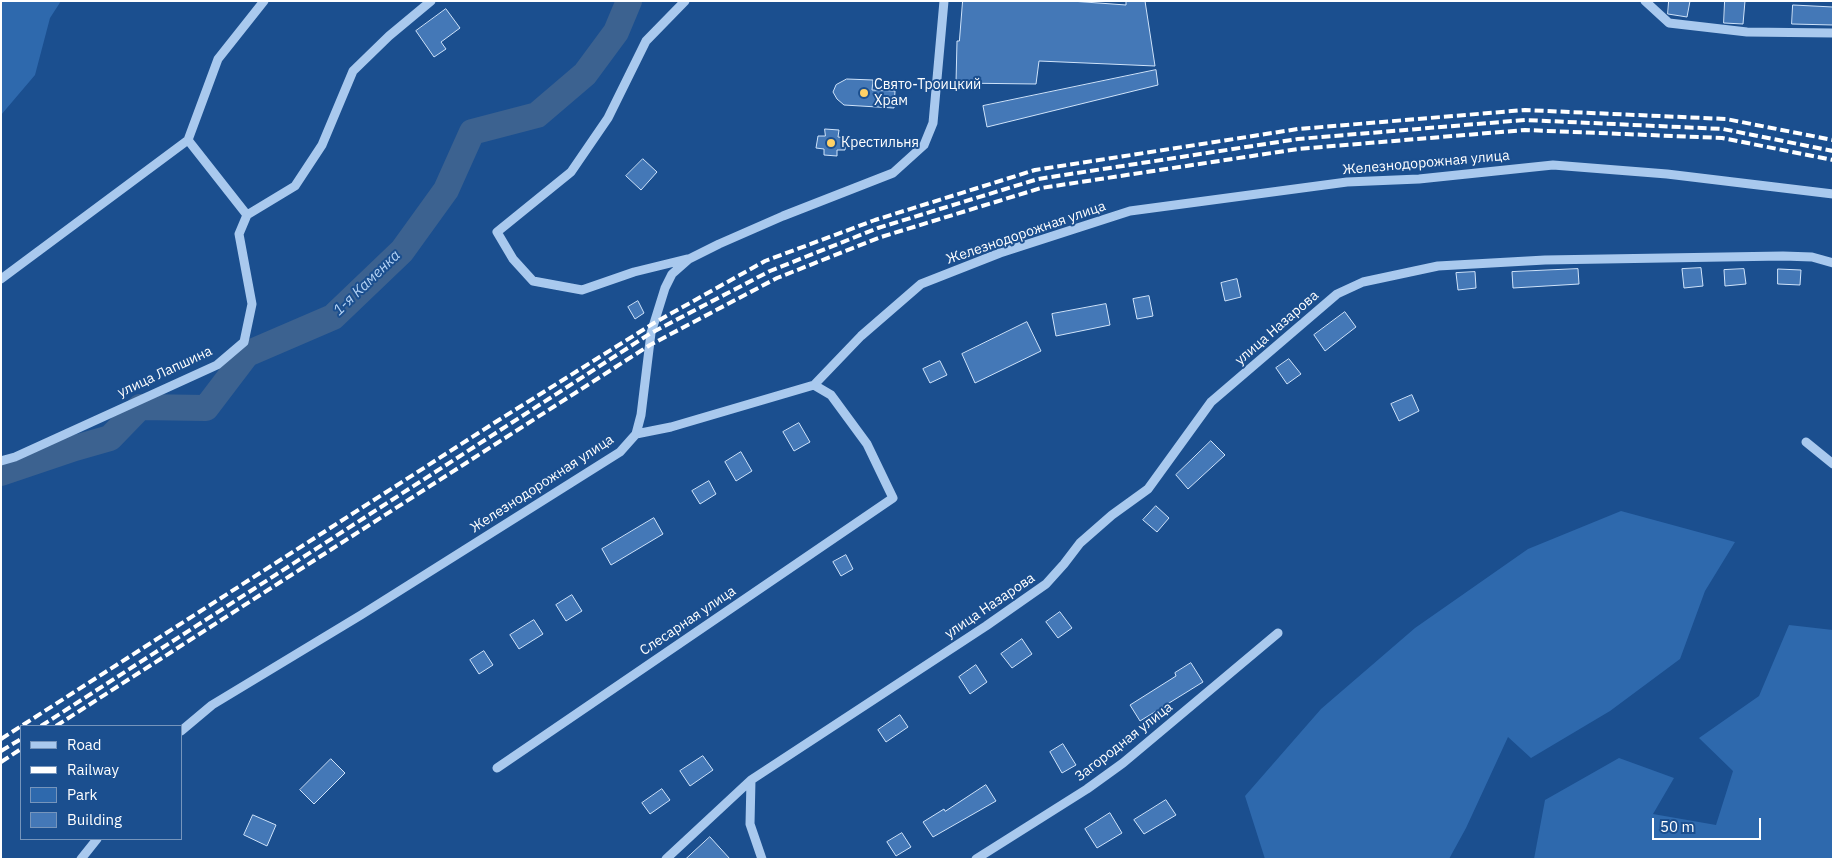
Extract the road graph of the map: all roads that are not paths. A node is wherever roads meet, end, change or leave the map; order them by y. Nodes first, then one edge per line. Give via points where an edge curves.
1 (264, 1) edge
2 (431, 1) edge
3 (684, 1) edge
4 (944, 1) edge
5 (1645, 1) edge
6 (1833, 33) edge
7 (188, 140) junction
8 (1833, 194) edge
9 (247, 214) junction
10 (689, 259) junction
11 (1833, 262) edge
12 (1, 279) edge
13 (814, 385) junction
14 (636, 434) junction
15 (1806, 442) dead end
16 (1, 461) edge
17 (1833, 464) edge
18 (1278, 634) dead end
19 (182, 730) edge
20 (498, 768) dead end
21 (751, 780) junction
22 (95, 840) edge
23 (81, 859) edge
24 (666, 859) edge
25 (762, 859) edge
26 (976, 859) edge

1 - 7 street via 218,59
2 - 9 street via 353,71 322,145 295,186
3 - 10 street via 646,41 608,118 571,172 497,232 513,259 533,281 582,290 634,272
4 - 10 street via 933,123 924,145 893,173 783,216
5 - 6 street via 1669,23 1747,32
7 - 9 street
7 - 12 street
8 - 13 street, Железнодорожная улица via 1667,174 1554,165 1419,179 1347,182 1130,211 1000,253 921,284 861,336
9 - 16 street, улица Лапшина via 239,234 252,304 244,342 217,365
10 - 14 street via 672,274 651,333
11 - 21 street, улица Назарова via 1783,256 1545,260 1438,266 1363,282 1337,294 1211,402 1148,489 1080,543 1046,584
13 - 14 street, Железнодорожная улица via 672,427
13 - 20 street, Слесарная улица via 831,395 866,444 893,498
14 - 19 street, Железнодорожная улица via 620,452 212,705
15 - 17 street
18 - 26 street, Загородная улица via 1123,763
21 - 24 street, улица Назарова
21 - 25 street via 750,824
22 - 23 street

